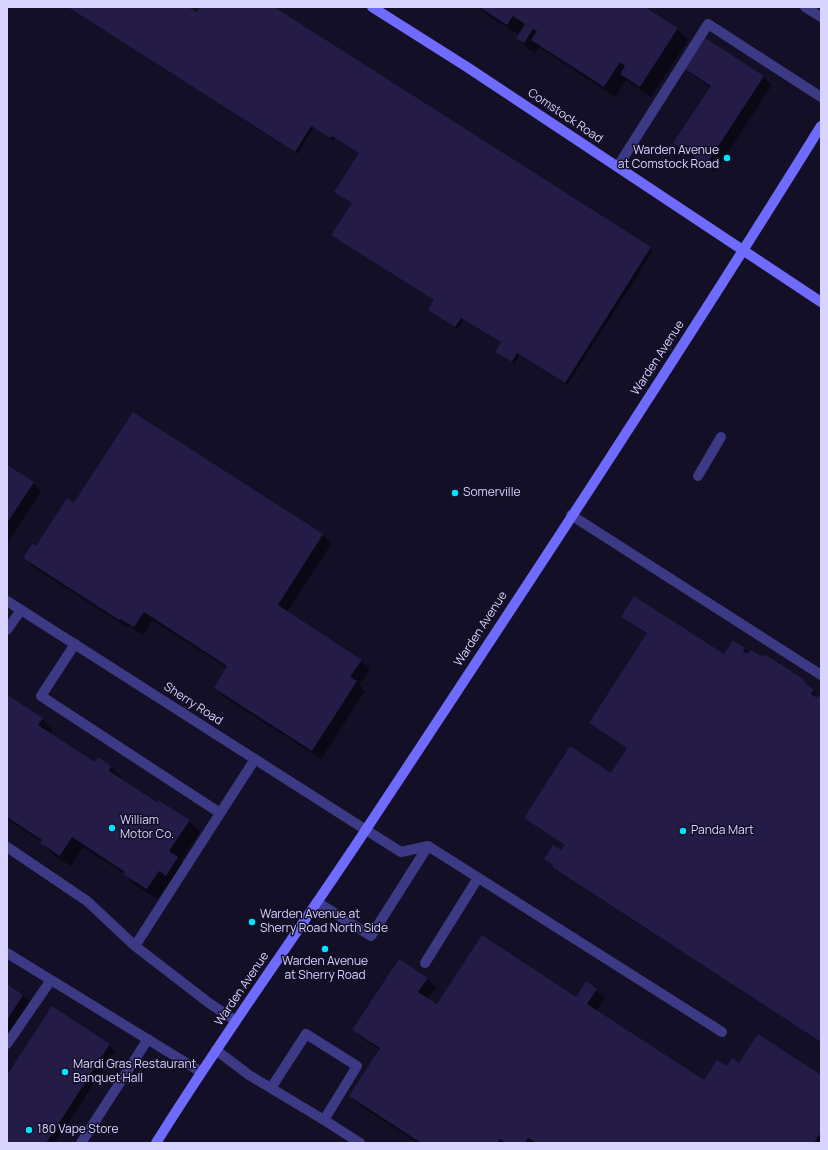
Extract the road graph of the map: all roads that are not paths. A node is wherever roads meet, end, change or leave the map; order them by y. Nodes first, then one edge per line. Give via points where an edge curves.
1 (372, 7) edge
2 (805, 7) edge
3 (819, 13) edge
4 (821, 97) edge
5 (821, 126) edge
6 (618, 166) junction
7 (744, 250) junction
8 (821, 302) edge
9 (721, 437) dead end
10 (698, 476) dead end
11 (571, 515) junction
12 (7, 601) edge
13 (21, 610) junction
14 (7, 630) edge
15 (75, 644) junction
16 (821, 675) edge
17 (255, 759) junction
18 (220, 813) junction
19 (366, 830) junction
20 (428, 846) junction
21 (7, 847) edge
22 (478, 878) junction
23 (317, 902) junction
24 (135, 946) junction
25 (7, 953) edge
26 (424, 963) dead end
27 (51, 980) junction
28 (236, 1020) junction
29 (722, 1032) dead end
30 (148, 1039) junction
31 (7, 1044) edge
32 (216, 1050) junction
33 (201, 1072) junction
34 (271, 1088) junction
35 (324, 1120) junction
36 (81, 1143) edge
37 (156, 1143) edge
38 (360, 1143) edge

1 - 6 main road, Comstock Road via 467,66
2 - 3 street
4 - 6 street via 708,24
5 - 7 main road, Warden Avenue
6 - 7 main road, Comstock Road
7 - 8 main road, Comstock Road
7 - 11 main road, Warden Avenue
9 - 10 street
11 - 16 street
11 - 19 main road, Warden Avenue
12 - 13 street, Sherry Road
13 - 14 street
13 - 15 street, Sherry Road
15 - 17 street, Sherry Road
15 - 18 street via 41,696
17 - 18 street
17 - 19 street, Sherry Road
18 - 24 street
19 - 20 street, Sherry Road via 401,852
19 - 23 main road, Warden Avenue
20 - 22 street
20 - 23 street via 371,936
21 - 24 street via 87,901
22 - 26 street
22 - 29 street
23 - 28 main road, Warden Avenue
24 - 28 street via 209,1003
25 - 27 street
27 - 30 street
27 - 31 street
28 - 32 main road, Warden Avenue
30 - 33 street
30 - 36 street
32 - 33 main road, Warden Avenue
32 - 34 street
33 - 37 main road, Warden Avenue
34 - 35 street
34 - 35 street via 306,1034 357,1066
35 - 38 street

